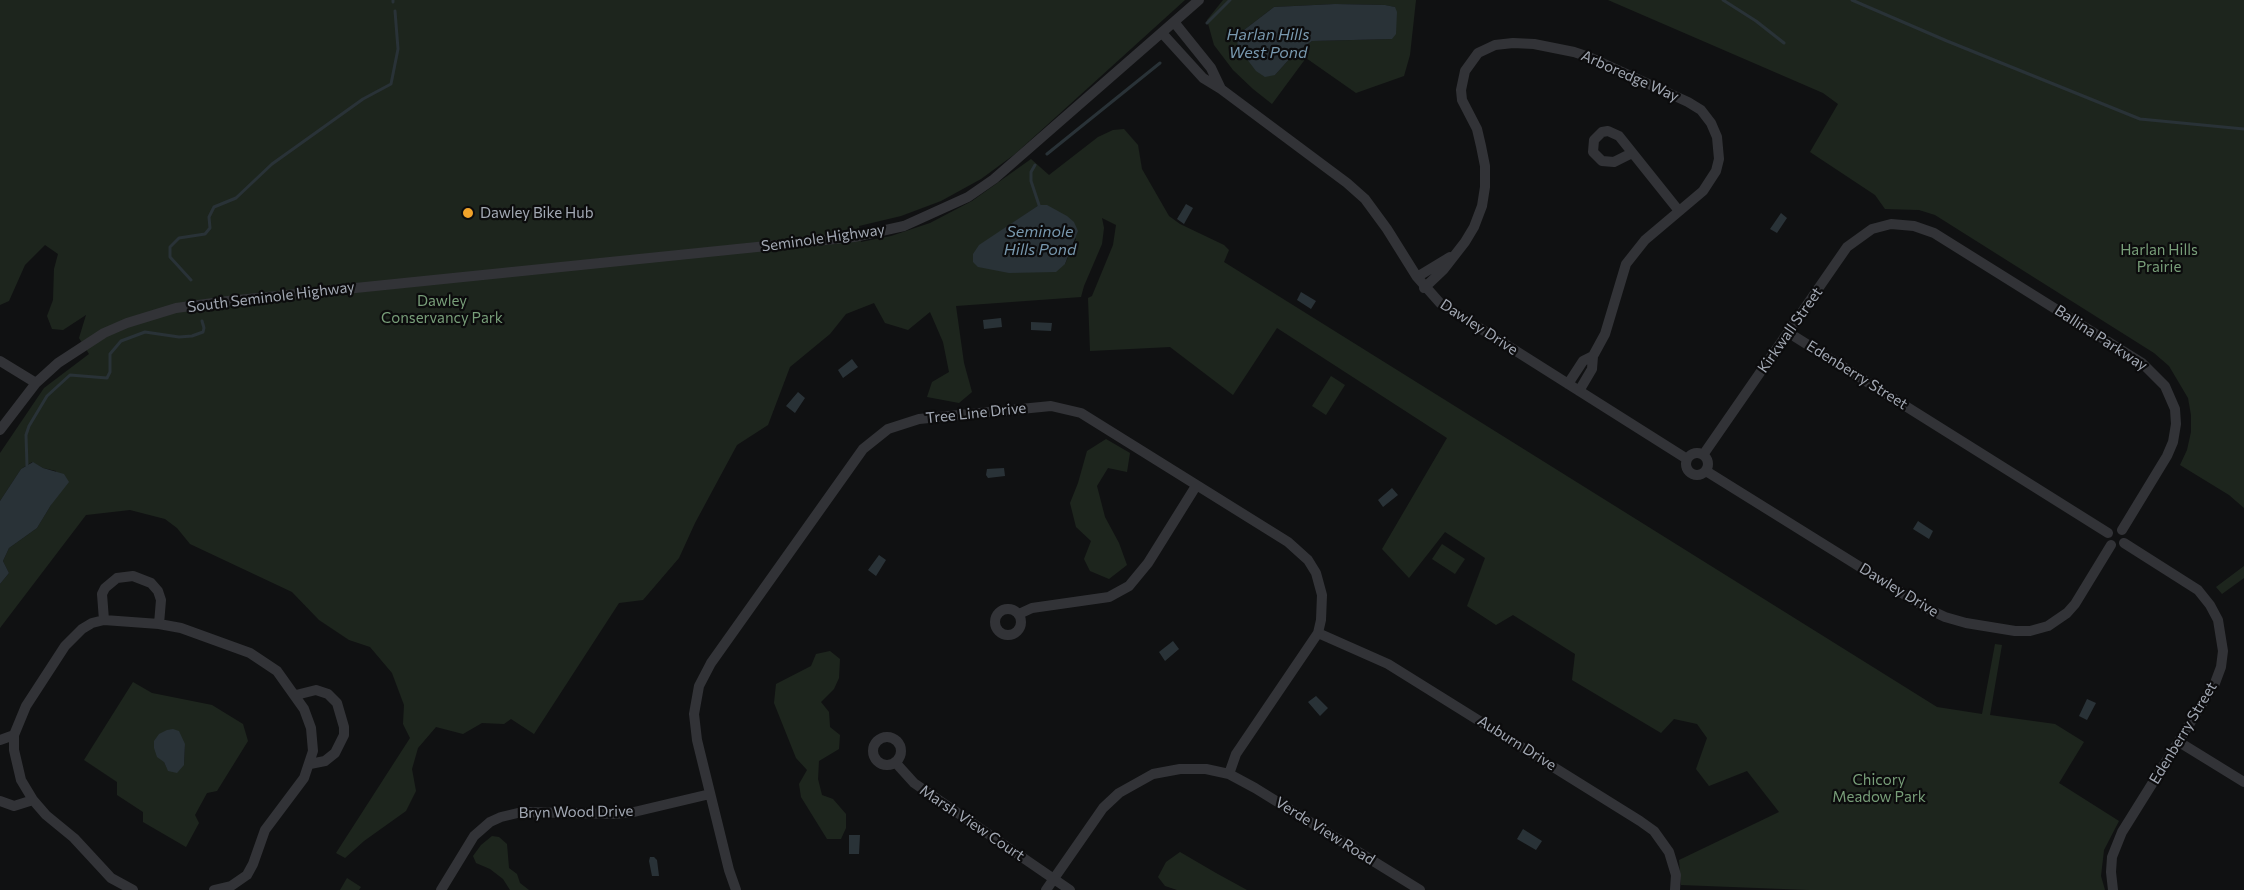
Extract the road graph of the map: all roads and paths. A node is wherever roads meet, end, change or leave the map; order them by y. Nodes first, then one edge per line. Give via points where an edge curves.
1 (1199, 0) edge
2 (1174, 22) junction
3 (1162, 33) junction
4 (1221, 89) junction
5 (1632, 153) dead end
6 (1679, 211) junction
7 (1891, 224) joint
8 (1453, 255) junction
9 (584, 266) joint
10 (1417, 277) junction
11 (1425, 288) junction
12 (1789, 333) junction
13 (1593, 356) junction
14 (0, 361) edge
15 (36, 383) junction
16 (1568, 384) junction
17 (1579, 391) junction
18 (0, 430) edge
19 (1703, 455) junction
20 (1687, 459) junction
21 (1706, 471) junction
22 (1196, 486) junction
23 (2122, 530) junction
24 (2108, 533) junction
25 (2124, 543) junction
26 (2111, 545) junction
27 (1019, 614) dead end
28 (104, 620) junction
29 (159, 624) junction
30 (1318, 633) junction
31 (296, 694) junction
32 (14, 735) junction
33 (0, 740) edge
34 (2179, 742) junction
35 (895, 762) dead end
36 (310, 764) junction
37 (1228, 774) junction
38 (2244, 782) edge
39 (710, 794) junction
40 (33, 800) junction
41 (0, 801) edge
42 (1053, 879) junction
43 (133, 890) edge
44 (214, 890) edge
45 (441, 890) edge
46 (736, 890) edge
47 (1046, 890) edge
48 (1070, 890) edge
49 (1419, 890) edge
50 (1675, 890) edge
51 (2114, 890) edge

1 - 2 street, Seminole Highway
2 - 3 street, Seminole Highway
2 - 4 street, Dawley Drive via 1211,68
3 - 4 street, Dawley Drive via 1203,78
3 - 9 street, Seminole Highway via 994,179 968,197 904,226 854,237
4 - 10 street, Dawley Drive via 1365,199
5 - 6 street
6 - 8 street, Arboredge Way via 1710,182 1719,159 1717,137 1701,110 1589,57 1533,44 1495,45 1471,60 1461,82 1462,100 1482,146 1485,187 1474,227
6 - 13 street, Arboredge Way via 1645,240 1626,264 1605,334
7 - 12 street, Kirkwall Street via 1872,229 1847,248
7 - 23 street, Ballina Parkway via 1934,233 2142,363 2160,379 2175,409 2173,442
8 - 10 street, Arboredge Way
8 - 11 street, Arboredge Way
9 - 15 street, South Seminole Highway via 176,308 105,333 58,363
10 - 11 street, Dawley Drive
11 - 16 street, Dawley Drive via 1456,314
12 - 19 street, Kirkwall Street
12 - 24 street, Edenberry Street
13 - 16 street, Arboredge Way via 1583,361
13 - 17 street, Arboredge Way via 1592,369
14 - 15 street
15 - 18 street, South Seminole Highway
16 - 17 street, Dawley Drive
17 - 20 street, Dawley Drive
19 - 20 street via 1694,453
19 - 21 street via 1708,461
20 - 21 street via 1690,473 1696,476
21 - 26 street, Dawley Drive via 1926,608 1966,623 2015,632 2048,626 2067,613
22 - 27 street via 1129,586 1109,597 1032,608
22 - 30 street, Tree Line Drive via 1288,542 1308,560 1322,595
22 - 39 street, Tree Line Drive via 1089,417 1068,409 1035,407 919,419 888,429 854,461 703,678 694,714
23 - 24 street via 2114,528
23 - 25 street
24 - 26 street
25 - 26 street
25 - 34 street, Edenberry Street via 2198,590 2218,620 2223,651 2221,667
28 - 29 street
28 - 29 street via 105,588 117,578 133,576 151,583 158,591
28 - 32 street via 82,629 65,646 26,706
29 - 31 street via 182,628 250,653 277,671
30 - 37 street, Tree Line Drive via 1236,754
30 - 50 street, Auburn Drive via 1388,664 1654,831 1669,852 1676,875
31 - 36 street via 311,728
31 - 36 street via 323,691 337,703 342,714 344,735 336,753 325,761
32 - 33 street
32 - 40 street via 16,764
34 - 38 street
34 - 51 street, Edenberry Street via 2116,844 2111,872
35 - 42 street, Marsh View Court via 914,783
36 - 44 street via 294,794 265,830 247,875 231,886
37 - 42 street, Verde View Road via 1180,769 1136,782 1103,808
37 - 49 street, Verde View Road
39 - 45 street, Bryn Wood Drive via 634,812 522,812 501,817 474,836
39 - 46 street, Tree Line Drive
40 - 41 street via 14,806
40 - 43 street via 111,878
42 - 47 street, Verde View Road
42 - 48 street, Marsh View Court

